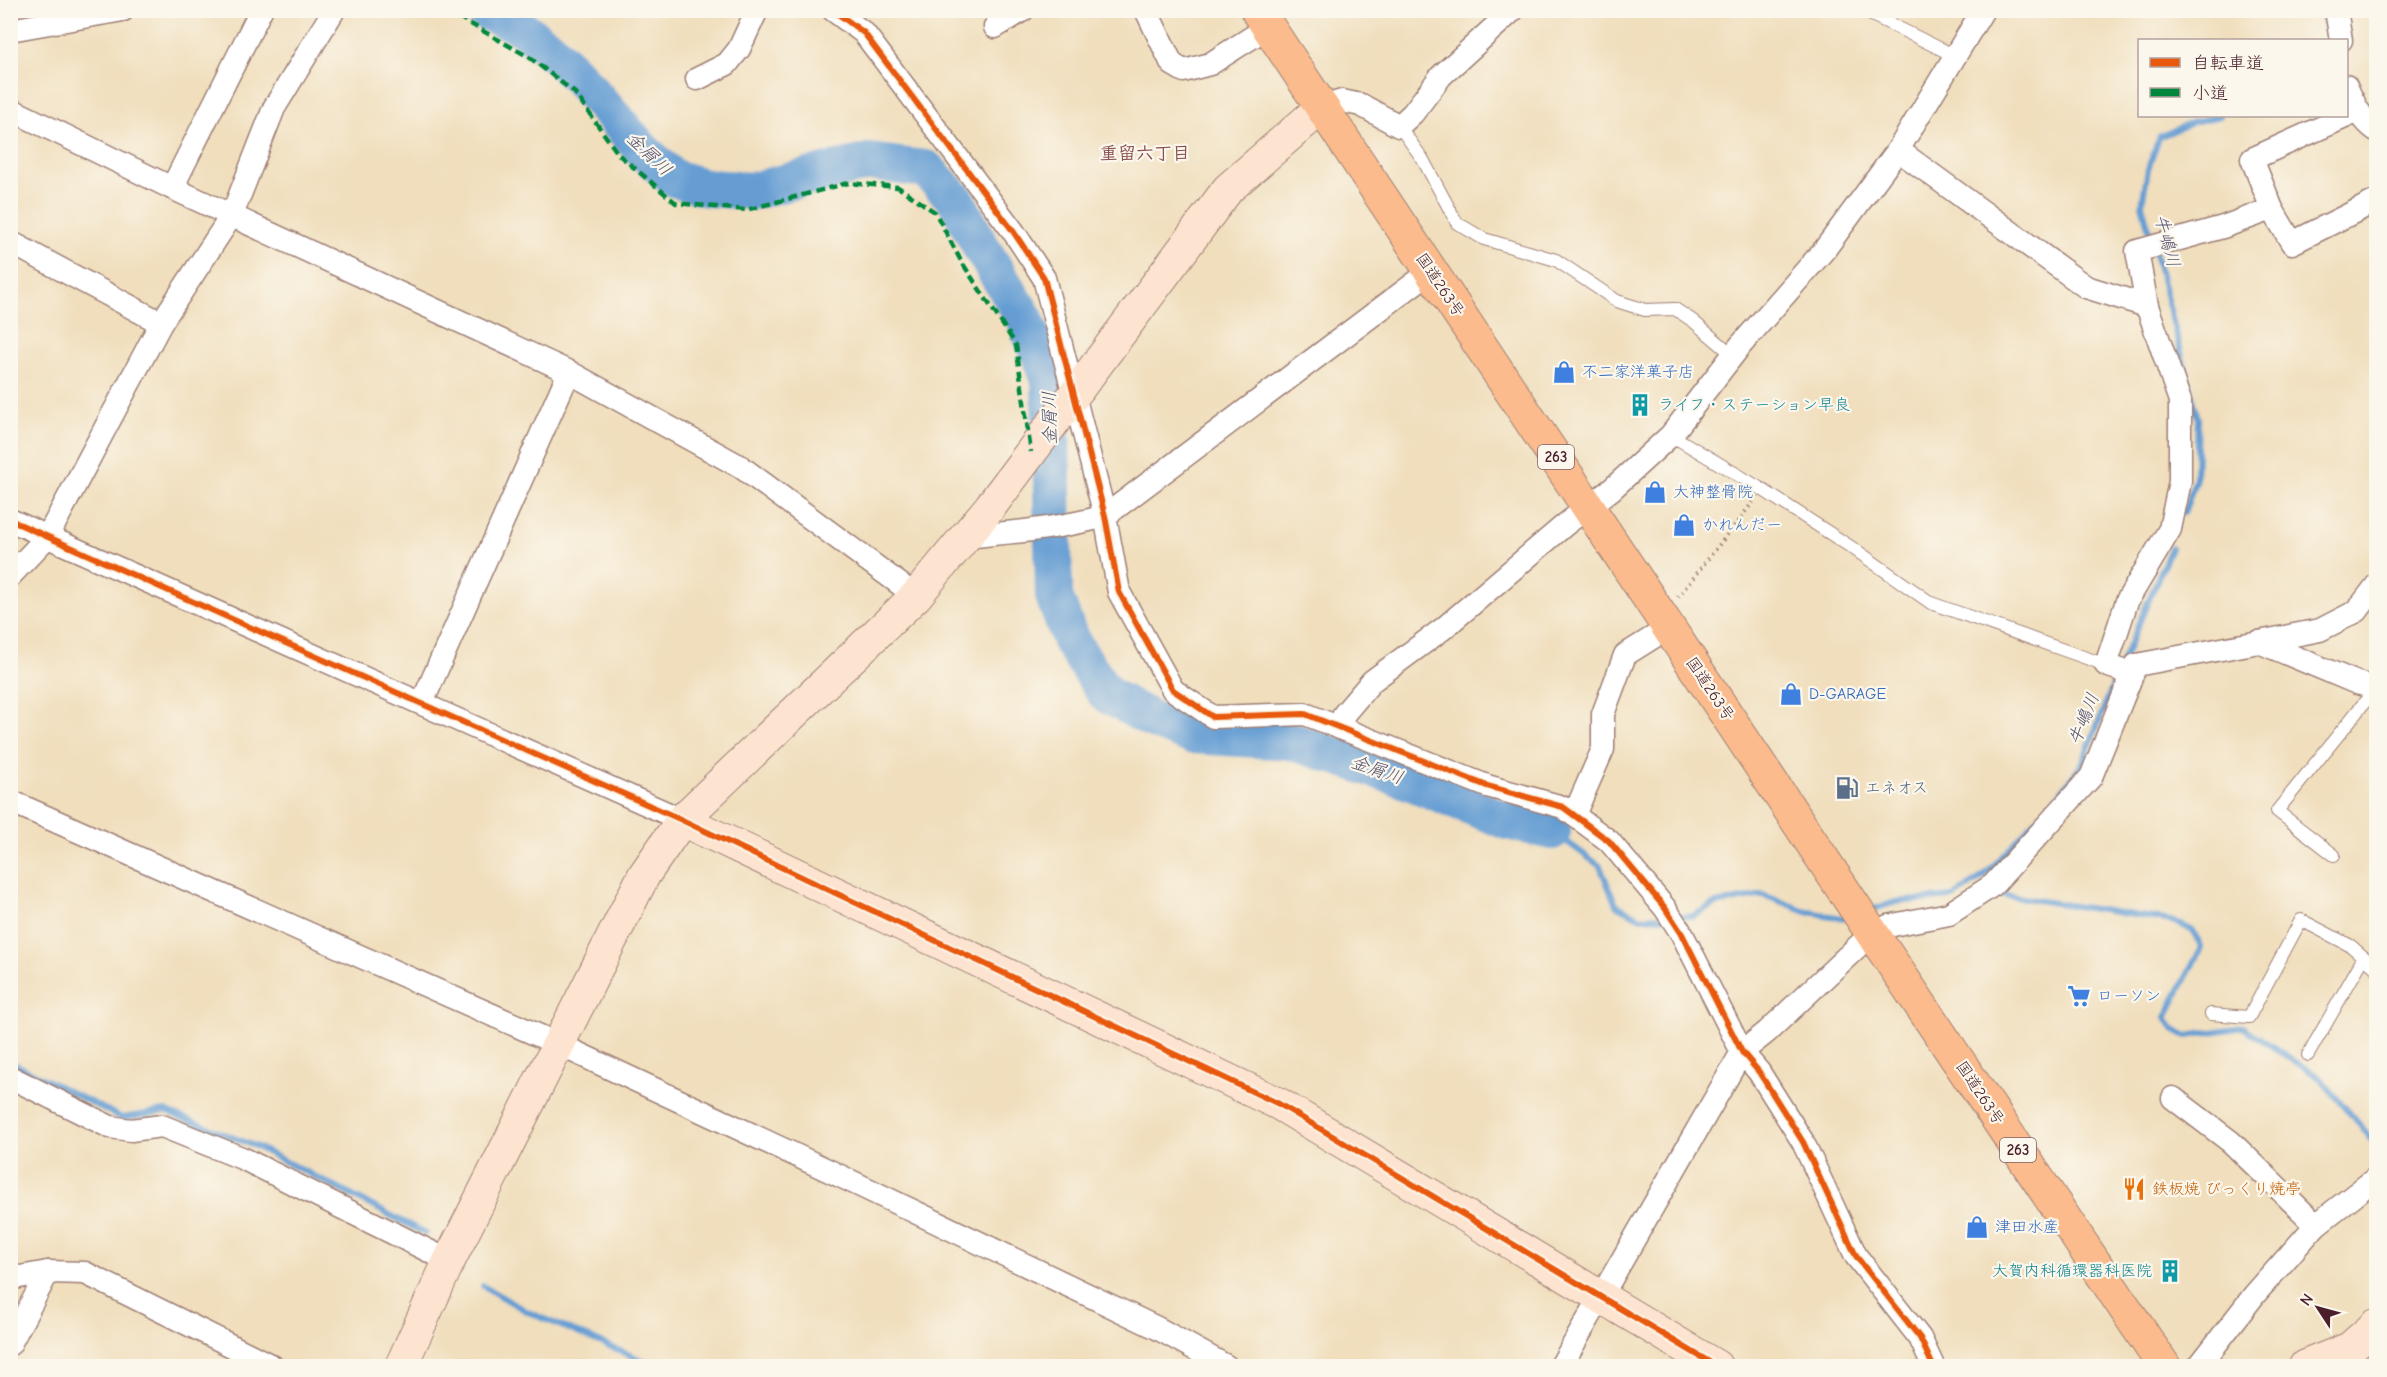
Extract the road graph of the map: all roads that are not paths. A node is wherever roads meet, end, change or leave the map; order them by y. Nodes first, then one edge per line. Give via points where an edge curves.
1 (123, 10) edge
2 (261, 10) edge
3 (334, 10) edge
4 (757, 10) edge
5 (1023, 10) edge
6 (1146, 10) edge
7 (1513, 10) edge
8 (1862, 10) edge
9 (1983, 10) edge
10 (2336, 10) edge
11 (841, 12) edge
12 (1263, 19) edge
13 (995, 27) dead end
14 (10, 30) edge
15 (2341, 39) edge
16 (1955, 56) junction
17 (697, 79) dead end
18 (2348, 90) edge
19 (1322, 107) junction
20 (10, 109) edge
21 (2358, 111) junction
22 (2348, 116) edge
23 (2345, 117) edge
24 (1399, 126) junction
25 (2376, 130) edge
26 (1898, 150) junction
27 (172, 188) junction
28 (2376, 201) edge
29 (2272, 209) junction
30 (232, 215) junction
31 (10, 242) edge
32 (1431, 271) junction
33 (2147, 306) junction
34 (161, 323) junction
35 (1733, 355) junction
36 (569, 372) junction
37 (1073, 393) junction
38 (1671, 435) junction
39 (1588, 507) junction
40 (1105, 516) junction
41 (10, 520) edge
42 (48, 536) junction
43 (966, 537) junction
44 (10, 576) edge
45 (2376, 586) edge
46 (916, 596) junction
47 (1663, 620) junction
48 (2259, 642) junction
49 (2106, 665) junction
50 (2132, 674) junction
51 (2376, 688) edge
52 (422, 702) junction
53 (1340, 728) junction
54 (10, 801) edge
55 (1574, 815) junction
56 (681, 820) junction
57 (2334, 855) dead end
58 (1872, 933) junction
59 (2364, 957) junction
60 (2376, 968) edge
61 (2211, 1014) dead end
62 (560, 1045) junction
63 (1742, 1052) junction
64 (2308, 1055) dead end
65 (10, 1077) edge
66 (2173, 1098) dead end
67 (2376, 1178) edge
68 (2316, 1226) junction
69 (449, 1261) junction
70 (48, 1272) junction
71 (10, 1276) edge
72 (1600, 1299) junction
73 (2376, 1325) edge
74 (10, 1344) edge
75 (272, 1366) edge
76 (401, 1366) edge
77 (1226, 1366) edge
78 (1561, 1366) edge
79 (1716, 1366) edge
80 (1933, 1366) edge
81 (2164, 1366) edge
82 (2199, 1366) edge
83 (2305, 1366) edge

1 - 14 street
2 - 27 street
3 - 30 street via 274,108
4 - 17 street via 739,49 727,64
5 - 13 street
6 - 12 street via 1172,64 1184,71 1210,64
7 - 24 street via 1441,76
8 - 16 lane
9 - 16 street
10 - 15 street
11 - 37 street via 864,33 1044,278
12 - 19 highway, 国道263号 / 263
16 - 26 street
18 - 21 street
19 - 24 street via 1342,101 1360,105
19 - 32 highway, 国道263号 / 263
19 - 37 street via 1228,189
20 - 27 street
21 - 22 street
21 - 25 street
23 - 29 street via 2252,159
24 - 35 lane via 1422,158 1457,223 1485,239 1556,260 1617,301 1645,310 1675,309
26 - 33 street via 2086,287
26 - 35 street via 1825,249
27 - 30 street
28 - 29 street via 2292,243
29 - 33 street via 2137,250
30 - 34 street
30 - 36 street
31 - 34 street
32 - 39 highway, 国道263号 / 263
32 - 40 street
33 - 49 street via 2180,401 2180,481 2170,530 2127,601
34 - 42 street
35 - 38 street
36 - 46 street via 741,467
36 - 52 street
37 - 40 street
37 - 43 street
38 - 39 street
38 - 49 lane via 1763,490 1930,603
39 - 47 highway, 国道263号 / 263
39 - 53 street via 1444,628 1372,681 1344,714
40 - 43 street via 1045,529
40 - 53 street via 1119,592 1173,690 1214,717 1305,714
41 - 42 street
42 - 44 street
42 - 52 street
43 - 46 street
45 - 48 street via 2357,611 2320,630
46 - 56 street
47 - 55 street via 1625,655 1603,714 1603,749
47 - 58 highway, 国道263号 / 263
48 - 50 street via 2136,665
48 - 51 street
49 - 50 street
50 - 58 street via 2091,777 1993,885 1949,914
51 - 57 lane via 2277,811
52 - 56 street
53 - 55 street via 1486,786 1563,807
54 - 62 street
55 - 63 street via 1609,841 1665,908
56 - 62 street via 644,875
56 - 72 street via 1280,1104
58 - 63 street
58 - 81 highway, 国道263号 / 263
59 - 60 lane
59 - 61 lane via 2301,920 2249,1017
59 - 64 lane
62 - 69 street
62 - 77 street via 1157,1328
63 - 72 street
63 - 80 street via 1803,1142 1856,1256 1920,1338
65 - 69 street via 110,1127 131,1130 162,1126 244,1159
66 - 68 street via 2231,1142
67 - 68 street
68 - 82 street via 2255,1294
69 - 76 street
70 - 71 street
70 - 74 street
70 - 75 street via 85,1273
72 - 78 street
72 - 79 street
73 - 83 street via 2350,1348

